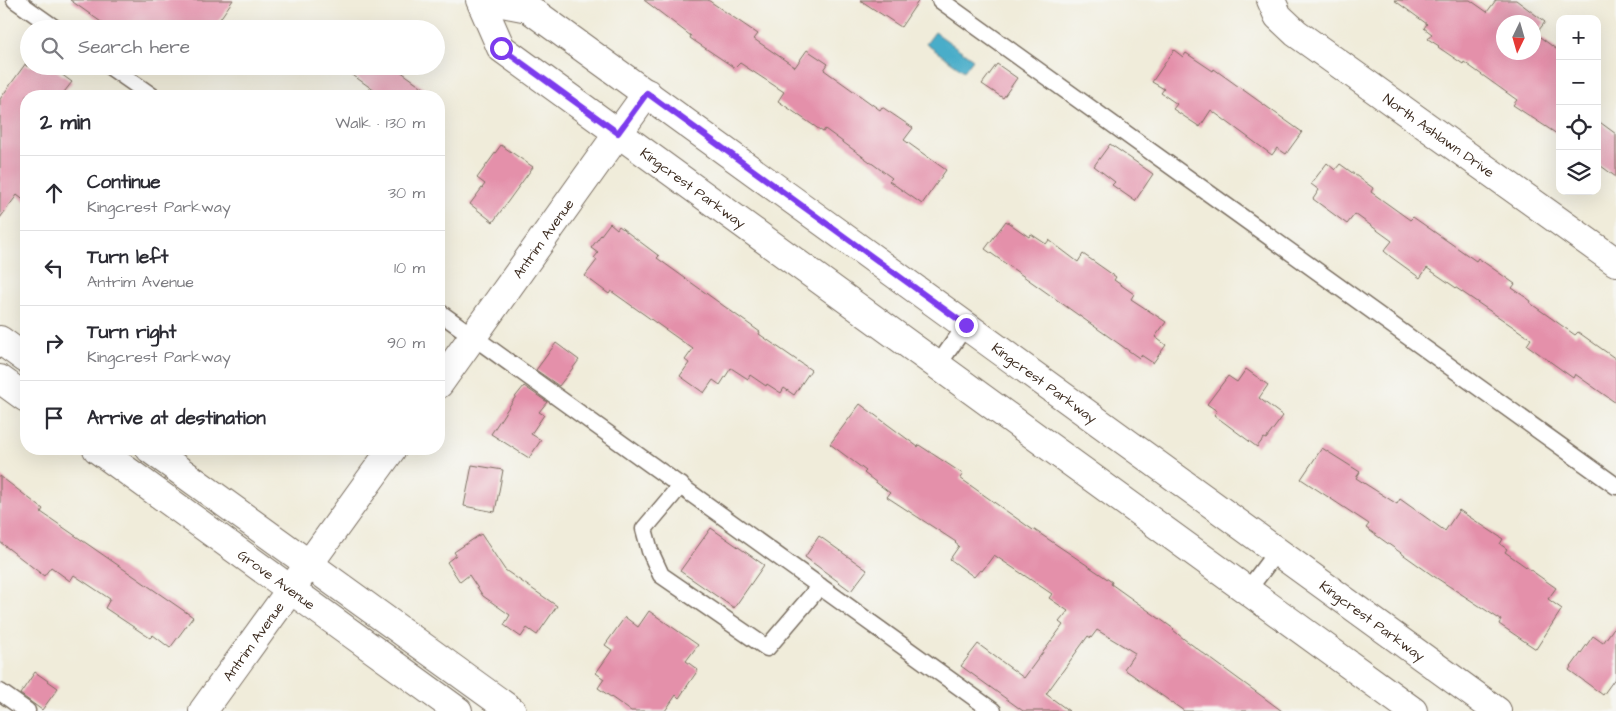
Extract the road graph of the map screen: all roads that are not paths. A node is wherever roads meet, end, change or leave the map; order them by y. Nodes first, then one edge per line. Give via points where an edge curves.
1 (15, 0) edge
2 (480, 0) edge
3 (487, 0) edge
4 (940, 0) edge
5 (1271, 0) edge
6 (43, 20) edge
7 (123, 75) edge
8 (144, 90) edge
9 (647, 93) junction
10 (618, 133) junction
11 (1616, 262) edge
12 (445, 316) edge
13 (966, 325) junction
14 (474, 336) junction
15 (0, 340) edge
16 (20, 355) edge
17 (938, 365) junction
18 (445, 376) edge
19 (0, 379) edge
20 (20, 394) edge
21 (105, 455) edge
22 (158, 455) edge
23 (388, 455) edge
24 (681, 485) junction
25 (1616, 486) edge
26 (1277, 551) junction
27 (309, 564) junction
28 (820, 586) junction
29 (291, 589) junction
30 (1248, 591) junction
31 (0, 692) edge
32 (27, 711) edge
33 (203, 711) edge
34 (458, 711) edge
35 (512, 711) edge
36 (994, 711) edge
37 (1413, 711) edge
38 (1497, 711) edge

1 - 6 lane
2 - 10 street, Kingcrest Parkway via 501,48
3 - 9 street, Kingcrest Parkway via 528,8
4 - 25 lane
5 - 11 street, North Ashlawn Drive via 1278,16 1296,33
7 - 8 lane
9 - 10 street, Antrim Avenue
9 - 13 street, Kingcrest Parkway
10 - 14 street, Antrim Avenue
10 - 17 street, Kingcrest Parkway
12 - 14 lane
13 - 17 lane
13 - 26 street, Kingcrest Parkway
14 - 18 street, Antrim Avenue
14 - 24 lane
15 - 16 street
17 - 30 street, Kingcrest Parkway
19 - 20 street
21 - 29 street, Grove Avenue
22 - 27 street
23 - 27 street, Antrim Avenue
24 - 28 lane
24 - 28 lane via 644,529 661,575 767,648
26 - 30 lane
26 - 38 street, Kingcrest Parkway
27 - 29 street, Antrim Avenue
27 - 35 street
28 - 36 lane
29 - 33 street, Antrim Avenue
29 - 34 street, Grove Avenue
30 - 37 street, Kingcrest Parkway
31 - 32 lane

